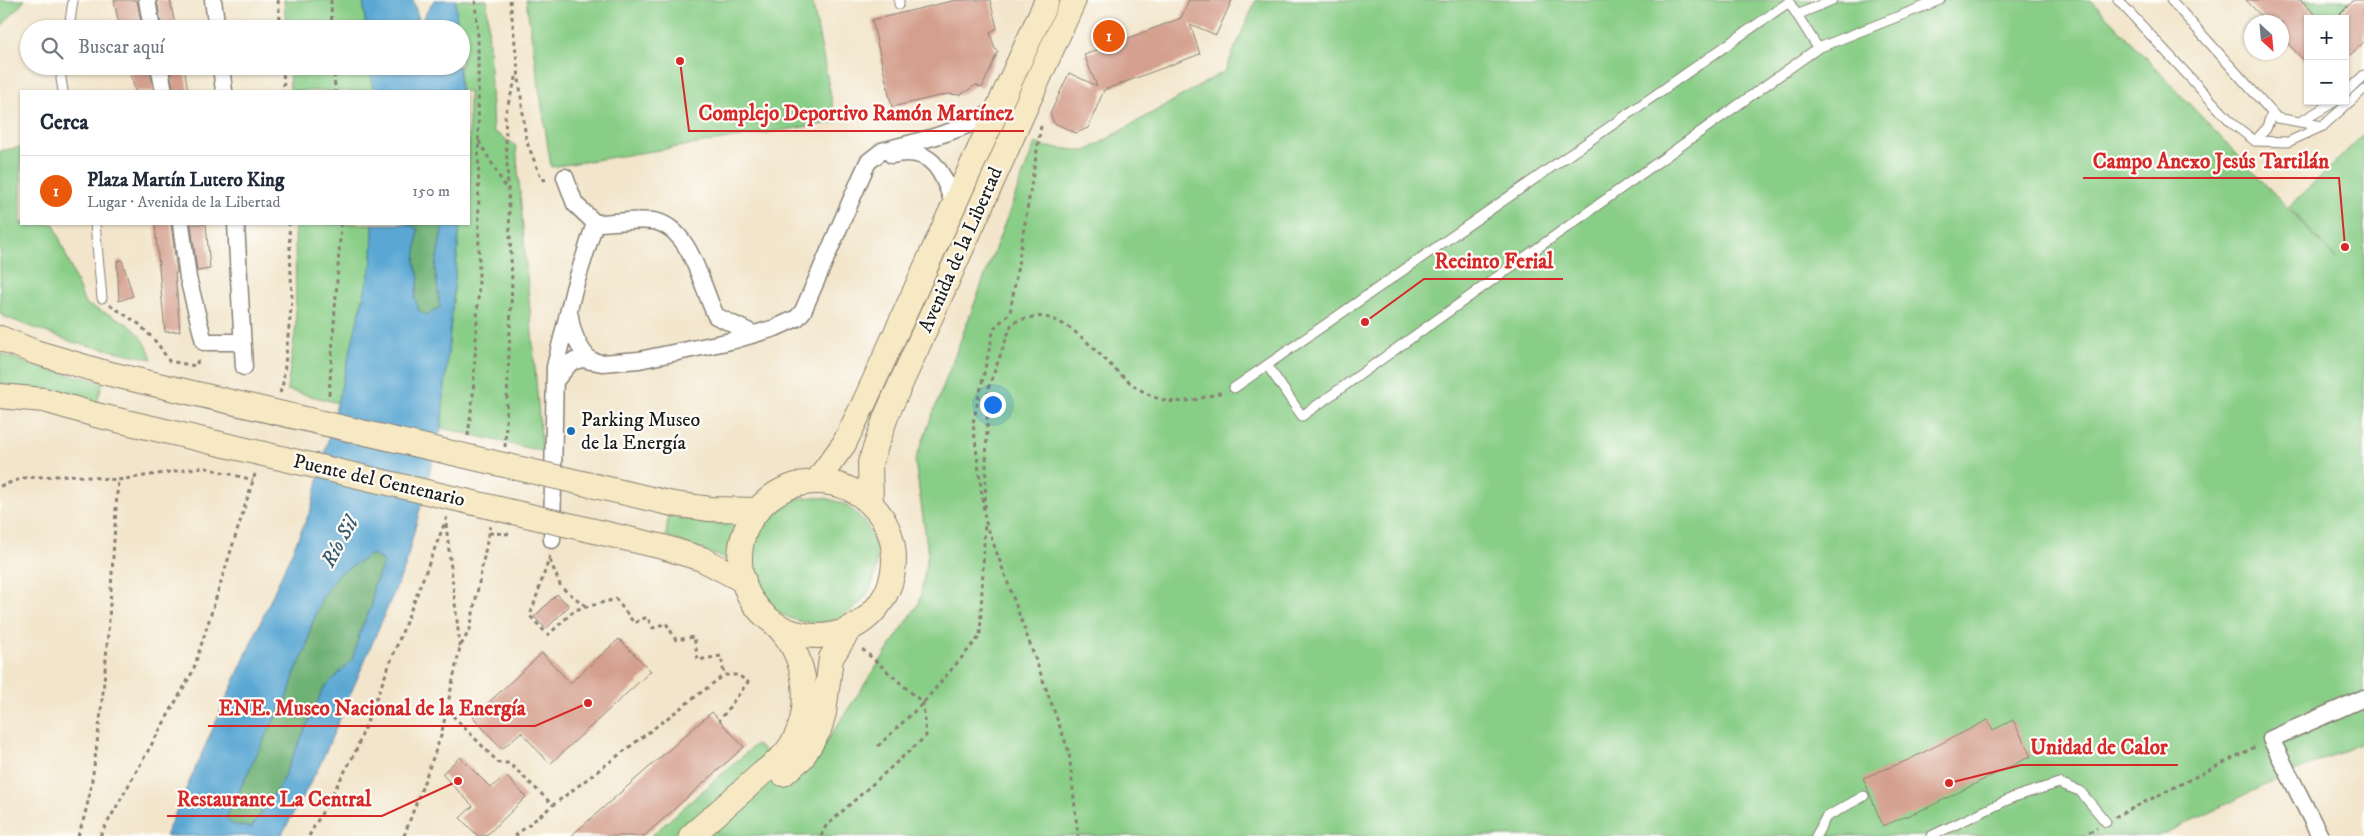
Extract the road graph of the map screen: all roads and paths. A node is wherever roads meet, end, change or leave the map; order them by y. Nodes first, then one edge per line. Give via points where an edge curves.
1 (73, 0) edge
2 (147, 0) edge
3 (213, 0) edge
4 (278, 0) edge
5 (331, 0) edge
6 (510, 0) edge
7 (1047, 0) edge
8 (1074, 0) edge
9 (1832, 0) edge
10 (1940, 0) edge
11 (2118, 0) edge
12 (2171, 0) edge
13 (1789, 1) edge
14 (1797, 15) junction
15 (70, 20) edge
16 (150, 20) edge
17 (215, 20) edge
18 (281, 20) edge
19 (332, 20) edge
20 (1818, 48) junction
21 (517, 74) junction
22 (61, 75) edge
23 (161, 75) edge
24 (222, 75) edge
25 (283, 75) edge
26 (334, 75) edge
27 (2364, 75) edge
28 (2349, 89) edge
29 (2364, 89) edge
30 (63, 90) edge
31 (164, 90) edge
32 (224, 90) edge
33 (284, 90) edge
34 (335, 90) edge
35 (2329, 105) edge
36 (999, 108) junction
37 (2272, 113) junction
38 (1042, 122) dead end
39 (2300, 122) junction
40 (2323, 126) junction
41 (478, 140) dead end
42 (2255, 141) junction
43 (864, 170) junction
44 (565, 177) joint
45 (507, 190) junction
46 (954, 206) junction
47 (595, 223) junction
48 (95, 225) edge
49 (181, 225) edge
50 (236, 225) edge
51 (289, 225) edge
52 (340, 225) edge
53 (102, 298) joint
54 (569, 314) junction
55 (720, 318) junction
56 (754, 334) junction
57 (0, 338) edge
58 (204, 342) junction
59 (242, 342) junction
60 (708, 345) junction
61 (591, 360) junction
62 (1267, 365) junction
63 (244, 368) dead end
64 (556, 380) junction
65 (1234, 388) joint
66 (329, 395) dead end
67 (0, 396) edge
68 (278, 401) dead end
69 (503, 455) dead end
70 (258, 462) dead end
71 (118, 480) junction
72 (253, 480) junction
73 (816, 482) junction
74 (0, 486) edge
75 (871, 504) junction
76 (758, 510) junction
77 (985, 520) junction
78 (446, 522) dead end
79 (490, 524) dead end
80 (488, 533) junction
81 (521, 534) dead end
82 (552, 540) joint
83 (550, 560) junction
84 (744, 581) junction
85 (587, 607) junction
86 (775, 624) junction
87 (853, 635) junction
88 (460, 648) junction
89 (724, 675) junction
90 (2364, 698) edge
91 (922, 703) junction
92 (447, 710) junction
93 (719, 721) dead end
94 (2271, 739) junction
95 (878, 746) dead end
96 (1864, 796) dead end
97 (553, 804) junction
98 (2106, 822) junction
99 (78, 836) edge
100 (100, 836) edge
101 (404, 836) edge
102 (515, 836) edge
103 (691, 836) edge
104 (715, 836) edge
105 (821, 836) edge
106 (1078, 836) edge
107 (1816, 836) edge
108 (1931, 836) edge
109 (2082, 836) edge
110 (2320, 836) edge

1 - 15 lane
2 - 16 street
3 - 17 street
4 - 18 path
5 - 19 path
6 - 21 path
7 - 36 main road, Avenida de la Libertad
8 - 75 main road, Avenida de la Libertad via 887,414 870,463
9 - 14 lane
10 - 20 lane
11 - 42 lane via 2233,124
12 - 37 lane
13 - 14 lane
13 - 62 lane
14 - 20 lane
20 - 62 lane via 1302,416
21 - 44 path via 526,140 542,180
21 - 45 path via 505,114
22 - 30 lane
23 - 31 street
24 - 32 street
25 - 33 path
26 - 34 path
27 - 28 lane
29 - 40 lane
35 - 39 lane
36 - 43 street via 977,122 882,151 868,162
36 - 46 main road, Avenida de la Libertad
37 - 39 lane via 2276,118
37 - 42 lane via 2266,129
38 - 77 path via 1010,313 994,328 973,423
39 - 40 lane
40 - 42 lane via 2288,142
41 - 45 path
43 - 46 street via 894,154 920,154 937,167
43 - 56 street via 804,311 790,321
44 - 47 street via 575,204
45 - 69 path via 512,282 507,436
46 - 73 main road, Avenida de la Libertad via 860,412 844,444
47 - 54 street
47 - 55 street via 654,221 673,229 684,241 712,308
48 - 53 lane
49 - 58 street via 188,278
50 - 59 street
51 - 68 path via 292,299 283,384
52 - 66 path
53 - 58 path via 138,324 169,361 196,366
54 - 61 street via 576,340
54 - 64 street via 555,367
55 - 56 street
55 - 60 street
56 - 60 street
57 - 76 main road, bridge via 106,373 673,504 710,510
58 - 59 street
59 - 63 street
60 - 61 street via 639,360 602,363
61 - 64 street via 571,362
62 - 65 lane
64 - 82 street
65 - 77 path via 1197,400 1165,400 1135,387 1068,327 1048,317 1030,317 1012,323 988,389
67 - 84 main road, Puente del Centenario, bridge via 44,400 663,547 702,559
70 - 72 path
71 - 72 path via 203,468
71 - 74 path via 69,475 24,478
71 - 99 path via 104,683 91,791
72 - 100 path via 193,671
73 - 75 main road via 844,487
73 - 76 main road via 783,491
75 - 87 main road via 889,532 894,566 890,584 877,607 860,622
76 - 84 main road via 744,534 741,547
77 - 91 path via 980,636
77 - 106 path via 1069,752
78 - 88 path
79 - 80 path
80 - 81 path
80 - 88 path via 470,629
82 - 83 path
83 - 85 path via 561,587
83 - 85 path via 530,616 548,635 575,610
84 - 86 main road via 758,608
85 - 89 path via 616,600 634,623 647,617 653,628 666,623 676,640 694,637 698,660 721,656
86 - 87 main road via 810,636
86 - 103 main road via 791,642 801,664 805,694 802,722 788,751
87 - 91 path
87 - 104 main road via 831,658 820,730 802,758
88 - 92 path
89 - 93 path via 738,675 748,682
89 - 97 path
90 - 94 street
91 - 95 path
91 - 105 path via 926,736 826,826
92 - 97 path via 499,764 509,763
92 - 101 path via 441,736
94 - 98 path
94 - 110 street
96 - 107 lane via 1826,817
97 - 102 path
98 - 108 lane via 2080,791 2059,783 2014,797
98 - 109 path

